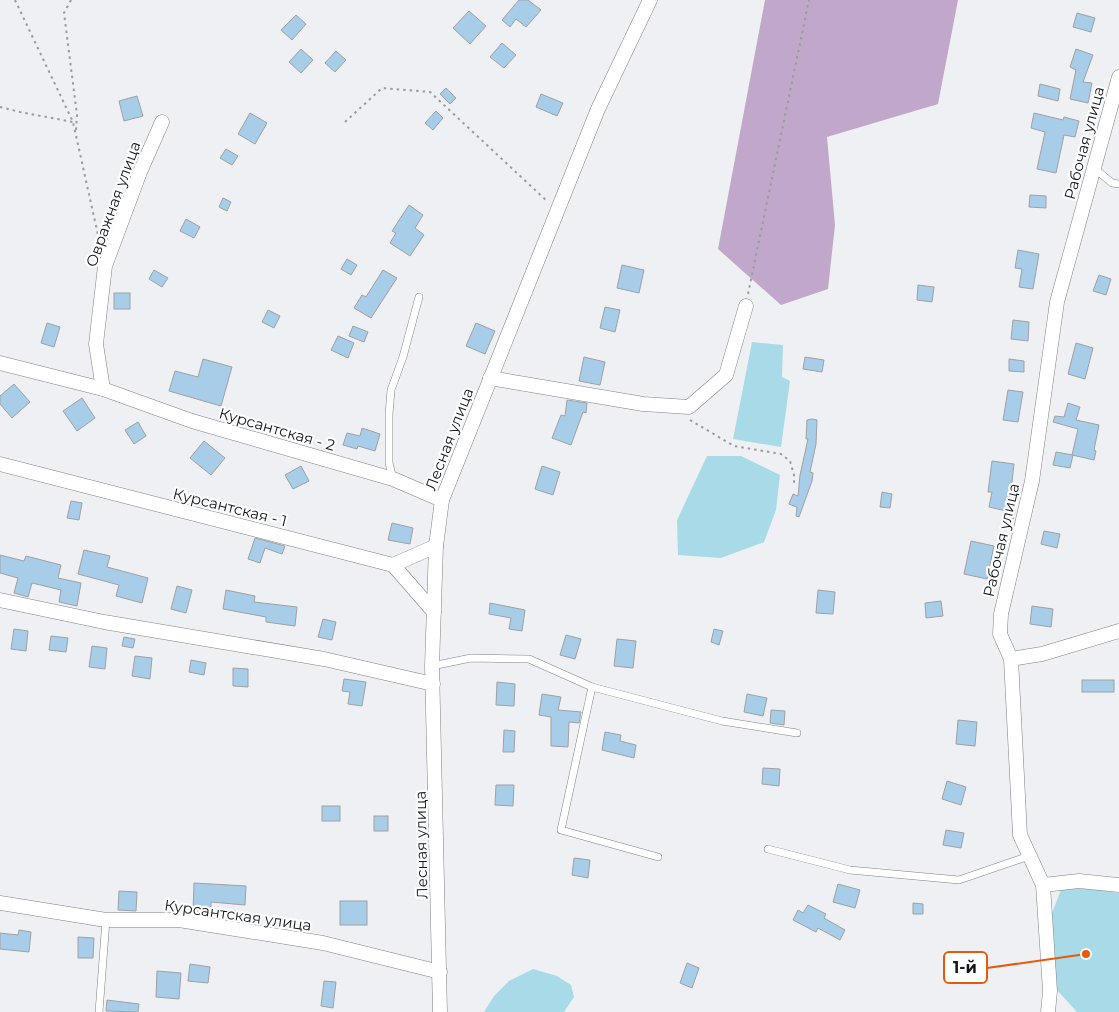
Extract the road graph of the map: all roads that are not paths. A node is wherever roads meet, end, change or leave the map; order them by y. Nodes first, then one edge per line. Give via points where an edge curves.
1 (650, 0) edge
2 (1119, 77) edge
3 (162, 122) dead end
4 (1094, 168) junction
5 (1119, 184) edge
6 (419, 297) dead end
7 (746, 306) road end
8 (0, 363) edge
9 (490, 378) junction
10 (103, 388) junction
11 (0, 464) edge
12 (393, 479) junction
13 (442, 500) junction
14 (436, 546) junction
15 (393, 566) junction
16 (0, 600) edge
17 (434, 612) junction
18 (1119, 631) edge
19 (1010, 659) junction
20 (432, 666) junction
21 (433, 684) junction
22 (592, 686) junction
23 (796, 733) dead end
24 (768, 849) dead end
25 (1029, 856) junction
26 (658, 857) dead end
27 (1043, 885) junction
28 (1119, 885) edge
29 (0, 903) edge
30 (106, 920) junction
31 (440, 972) junction
32 (99, 1012) edge
33 (440, 1012) edge
34 (1048, 1012) edge

1 - 9 street, Лесная улица via 598,109
2 - 4 street, Рабочая улица
3 - 10 street, Овражная улица via 105,266 96,344
4 - 5 lane via 1112,183
4 - 19 street, Рабочая улица via 1057,302 1032,481 1000,614 1000,634
6 - 12 lane via 391,390 389,463
7 - 9 street via 726,375 689,407 643,404
8 - 10 street, Курсантская - 2
9 - 13 street, Лесная улица
10 - 12 street, Курсантская - 2 via 192,421
11 - 15 street, Курсантская - 1
12 - 13 street, Курсантская - 2
13 - 14 street, Лесная улица
14 - 15 street
14 - 17 street, Лесная улица
15 - 17 street
16 - 21 street via 104,622 324,659
17 - 20 street, Лесная улица
18 - 19 street via 1042,654
19 - 25 street, Рабочая улица via 1020,835
20 - 21 street, Лесная улица
20 - 22 lane via 471,658 529,659
21 - 31 street, Лесная улица
22 - 23 lane via 722,721
22 - 26 lane via 560,830
24 - 25 lane via 850,870 959,880
25 - 27 street, Рабочая улица
27 - 28 street via 1079,881
27 - 34 street, Рабочая улица via 1050,991
29 - 30 street, Курсантская улица
30 - 31 street, Курсантская улица via 179,920 323,943
30 - 32 lane
31 - 33 street, Лесная улица

